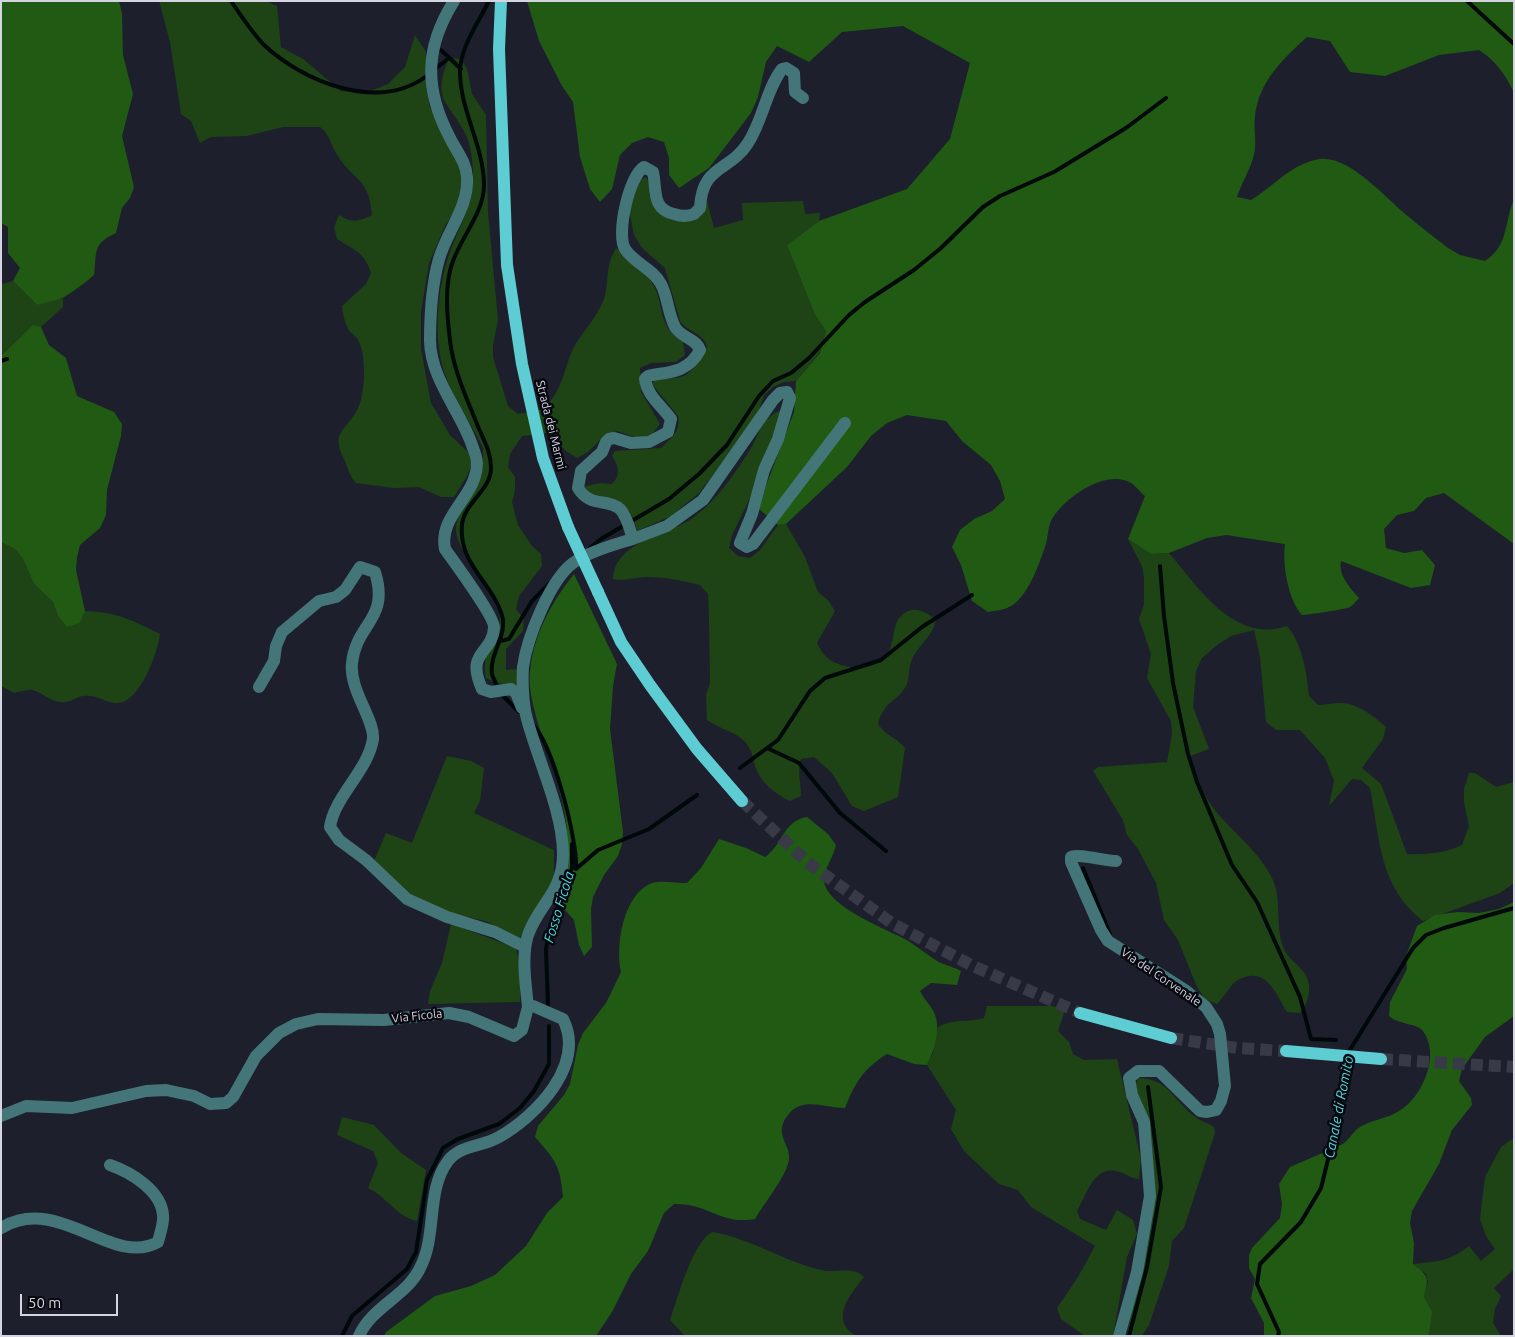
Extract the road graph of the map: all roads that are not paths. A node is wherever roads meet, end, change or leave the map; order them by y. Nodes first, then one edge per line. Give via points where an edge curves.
1 (454, 1) edge
2 (501, 1) edge
3 (803, 98) dead end
4 (844, 424) dead end
5 (631, 533) junction
6 (259, 687) dead end
7 (526, 717) junction
8 (742, 802) tunnel mouth
9 (1116, 861) dead end
10 (525, 946) junction
11 (530, 1007) junction
12 (1080, 1013) tunnel mouth
13 (1171, 1038) tunnel mouth
14 (1286, 1051) tunnel mouth
15 (1381, 1059) tunnel mouth
16 (1, 1116) edge
17 (110, 1165) dead end
18 (1, 1228) edge
19 (359, 1336) edge
20 (1119, 1336) edge

1 - 7 street via 431,56 431,75 434,104 464,161 467,190 439,258 430,342 434,367 462,419 478,461 471,488 447,523 443,536 445,549 494,627 492,637 479,656 475,673 482,689 490,692 510,689 516,693
2 - 8 main road, Strada dei Marmi, bridge via 499,49 507,265 522,364 543,458 568,527 621,642 697,749
3 - 5 street via 796,92 794,73 782,69 748,144 707,180 700,208 694,214 679,215 664,210 656,199 653,172 644,168 637,173 625,209 624,246 661,283 676,328 695,342 700,350 679,371 651,374 645,379 656,402 672,419 668,432 649,442 609,439 602,452 581,471 578,488 583,496 618,508 624,514
4 - 5 street via 753,544 747,547 740,543 740,536 752,514 764,470 778,439 790,398 787,392 780,393 773,400 703,500 667,526
5 - 7 street via 573,563 551,592 536,624 523,669
6 - 10 street via 274,661 282,632 293,621 319,601 336,597 345,590 360,567 375,572 380,602 374,618 358,640 352,664 352,677 373,740 357,777 331,816 330,827 339,840 407,898 447,917 495,932
7 - 10 street via 555,808 564,854 557,887 536,919
9 - 20 street, Via del Corvenale via 1092,859 1080,854 1071,857 1070,862 1108,941 1206,1007 1220,1034 1225,1086 1216,1110 1208,1112 1200,1111 1159,1071 1138,1071 1129,1078 1132,1095 1144,1122 1150,1196 1137,1272
10 - 11 street
11 - 16 street, Via Ficola via 522,1030 514,1036 469,1016 449,1012 384,1020 318,1019 296,1024 265,1046 250,1065 233,1097 219,1104 166,1090 146,1091 72,1108 26,1106
11 - 19 street via 557,1016 567,1028 570,1045 552,1092 506,1133 455,1154 447,1162 439,1178 430,1241 421,1266 410,1284 365,1323
12 - 13 main road
14 - 15 main road
17 - 18 street via 125,1170 151,1190 163,1213 158,1242 148,1248 115,1244 53,1220 20,1219

